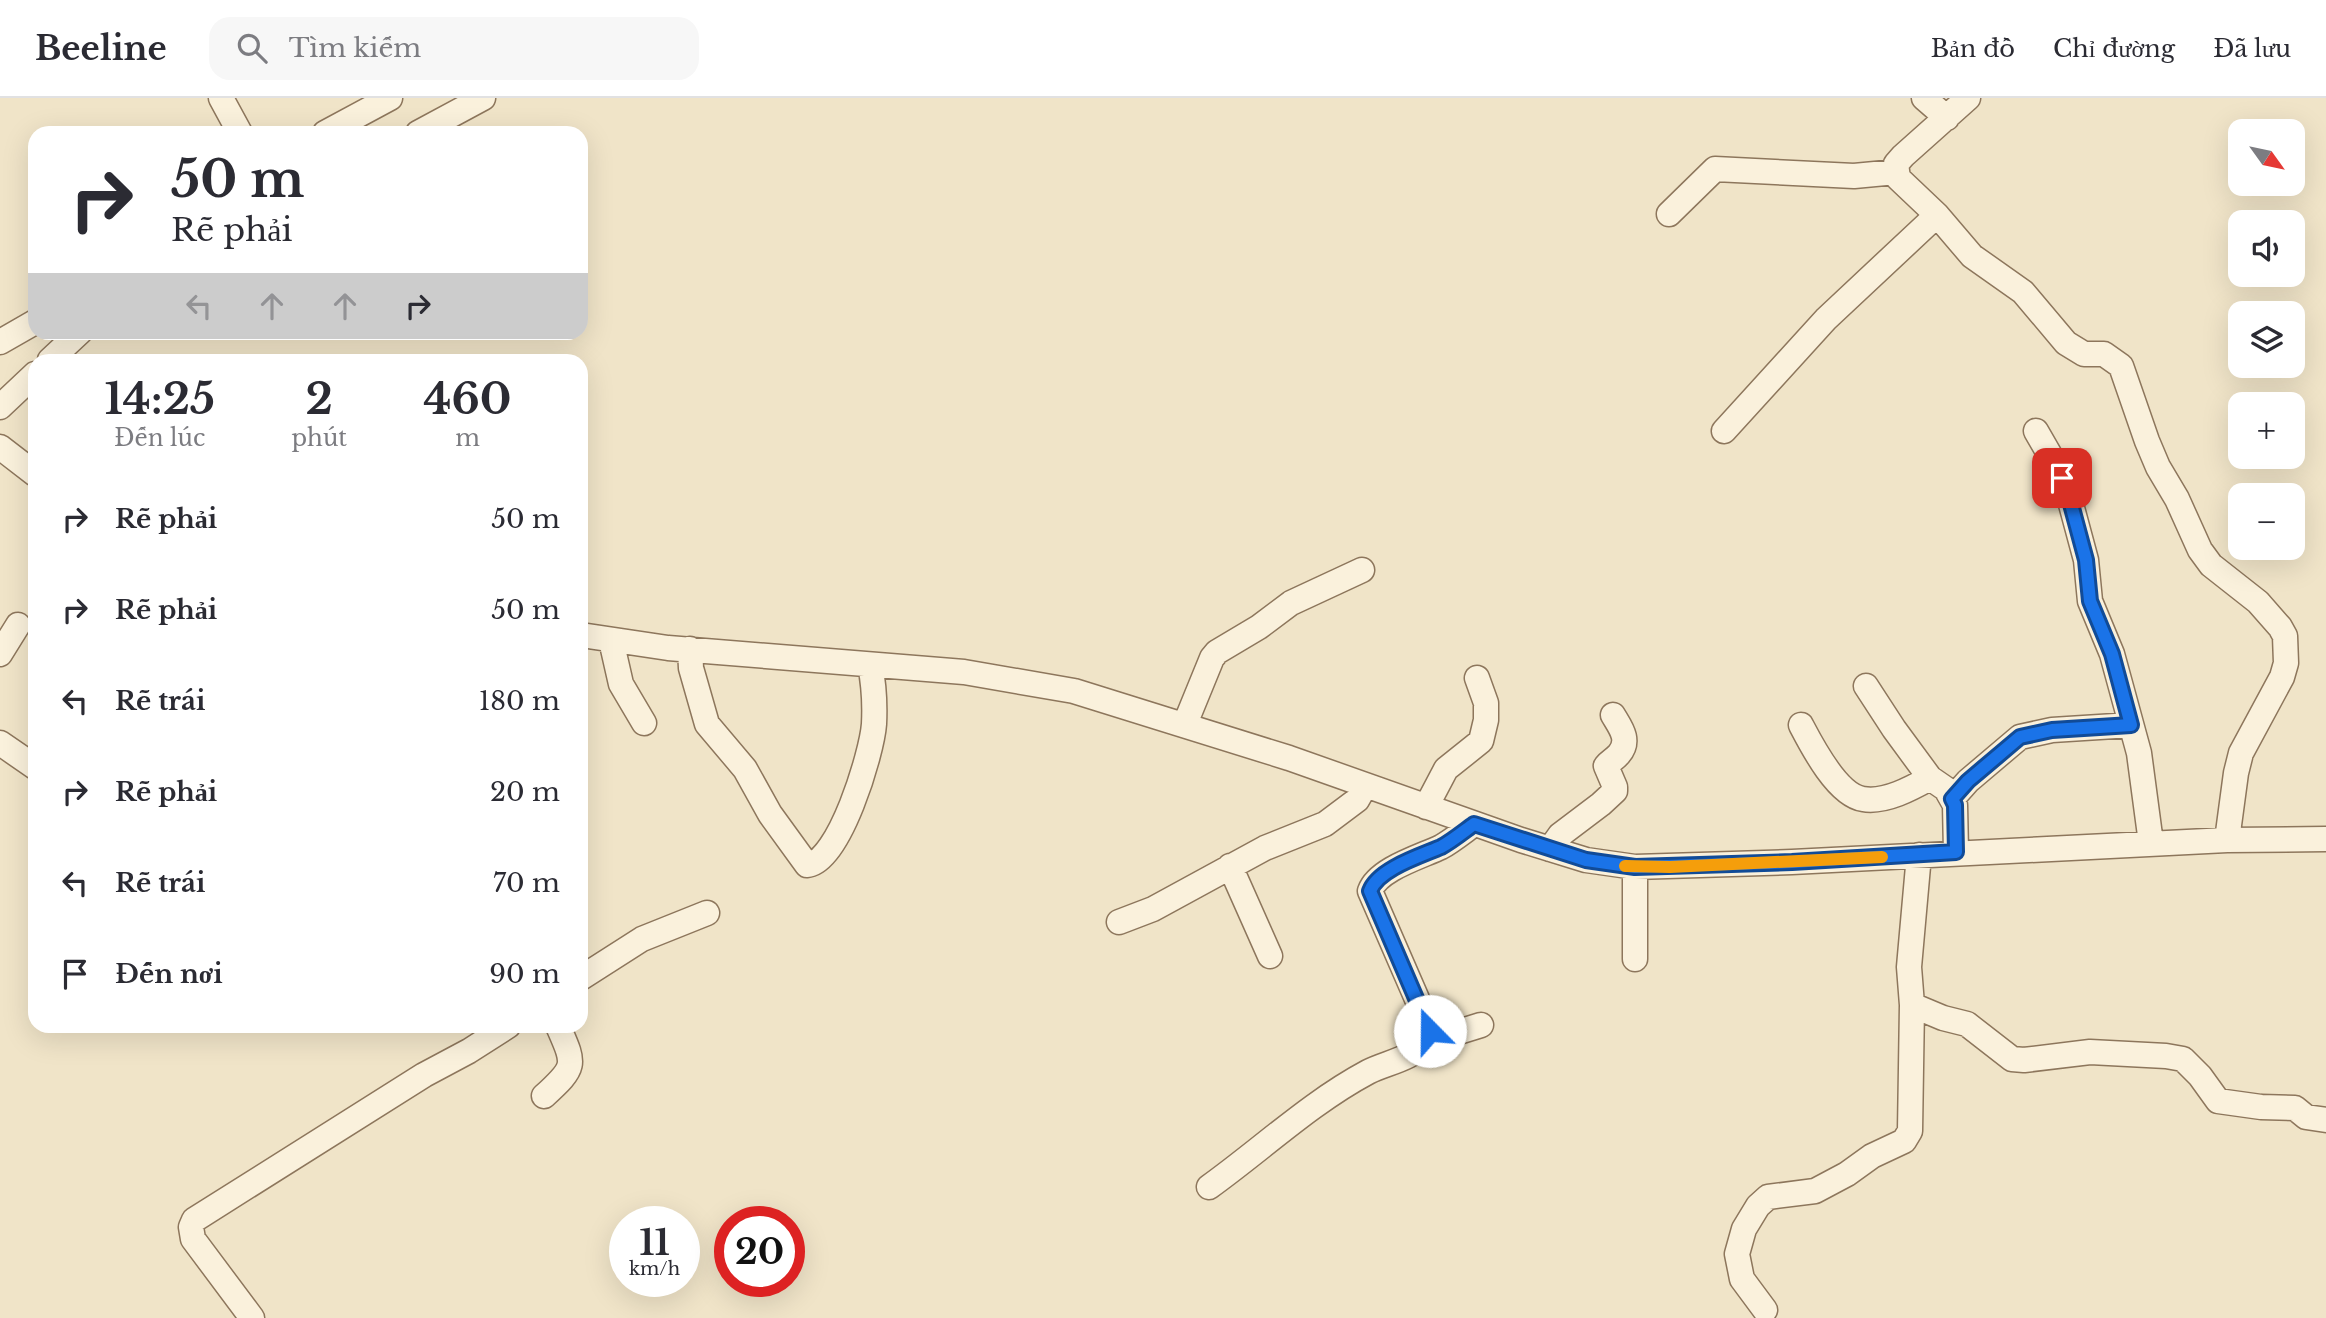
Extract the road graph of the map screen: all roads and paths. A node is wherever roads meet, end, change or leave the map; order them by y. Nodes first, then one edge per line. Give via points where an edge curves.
1 (221, 98) edge
2 (390, 98) edge
3 (483, 98) edge
4 (1924, 98) edge
5 (1968, 98) edge
6 (1947, 118) junction
7 (236, 126) edge
8 (338, 126) edge
9 (431, 126) edge
10 (1896, 172) junction
11 (1669, 215) dead end
12 (1937, 215) junction
13 (28, 326) edge
14 (1, 340) edge
15 (71, 340) edge
16 (56, 354) edge
17 (28, 381) edge
18 (0, 407) edge
19 (1724, 431) dead end
20 (2036, 431) dead end
21 (0, 447) edge
22 (28, 469) edge
23 (1362, 570) dead end
24 (18, 625) dead end
25 (588, 636) edge
26 (611, 640) junction
27 (690, 649) junction
28 (0, 654) edge
29 (870, 665) junction
30 (1477, 678) dead end
31 (1866, 686) dead end
32 (1613, 715) dead end
33 (644, 723) dead end
34 (1185, 724) junction
35 (1801, 725) dead end
36 (2131, 725) junction
37 (0, 743) edge
38 (28, 761) edge
39 (1930, 778) junction
40 (1365, 786) junction
41 (1952, 799) junction
42 (1426, 807) junction
43 (1474, 824) junction
44 (2326, 839) edge
45 (2227, 840) junction
46 (2151, 843) junction
47 (1550, 849) junction
48 (1956, 852) junction
49 (1919, 855) junction
50 (1230, 866) junction
51 (1635, 867) junction
52 (707, 913) dead end
53 (1119, 922) dead end
54 (1270, 956) dead end
55 (1635, 958) dead end
56 (588, 974) edge
57 (1912, 1005) junction
58 (1481, 1025) dead end
59 (497, 1033) edge
60 (561, 1033) edge
61 (1426, 1041) junction
62 (544, 1096) dead end
63 (2326, 1120) edge
64 (1209, 1187) dead end
65 (1765, 1310) dead end
66 (252, 1318) edge

1 - 7 street
2 - 8 street
3 - 9 street
4 - 6 street
5 - 6 street
6 - 10 street via 1903,156
10 - 11 street via 1854,176 1715,169
10 - 12 street
12 - 19 street via 1826,319
12 - 45 street via 1972,256 2024,292 2066,343 2084,354 2104,354 2121,366 2151,450 2200,550 2211,565 2258,602 2285,636 2282,677 2241,753
13 - 14 street
15 - 16 street
17 - 18 street
20 - 36 street via 2068,493 2086,560 2090,601 2112,654
21 - 22 street
23 - 34 street via 1291,603 1217,652
24 - 28 street
25 - 26 street
26 - 27 street
26 - 33 street via 621,684
27 - 29 street
27 - 29 street via 707,724 745,769 807,865 822,858 856,797 874,727
29 - 34 street via 1015,679
30 - 42 street via 1486,703 1481,741 1446,769
31 - 39 street
32 - 47 street via 1625,742 1606,766 1615,791 1560,835
34 - 40 street
35 - 39 street via 1826,769 1857,797 1866,800 1902,793
36 - 41 street via 2052,730 2020,737
36 - 46 street
37 - 38 street
39 - 41 street
40 - 42 street
40 - 50 street via 1357,800 1325,824
41 - 48 street
42 - 43 street
43 - 47 street
43 - 61 street via 1382,876 1370,891 1427,1022
44 - 45 street
45 - 46 street
46 - 48 street
47 - 51 street
48 - 49 street
49 - 51 street
49 - 57 street via 1909,967
50 - 53 street via 1153,909
50 - 54 street
51 - 55 street
52 - 56 street via 642,939
57 - 63 street via 1967,1024 2012,1059 2090,1052 2166,1056 2189,1063 2218,1101 2295,1108 2306,1117
57 - 65 street via 1912,1120 1904,1141 1815,1191 1768,1197 1744,1229 1738,1267
58 - 61 street
59 - 66 street via 194,1220 193,1239
60 - 62 street via 571,1065
61 - 64 street via 1310,1109

